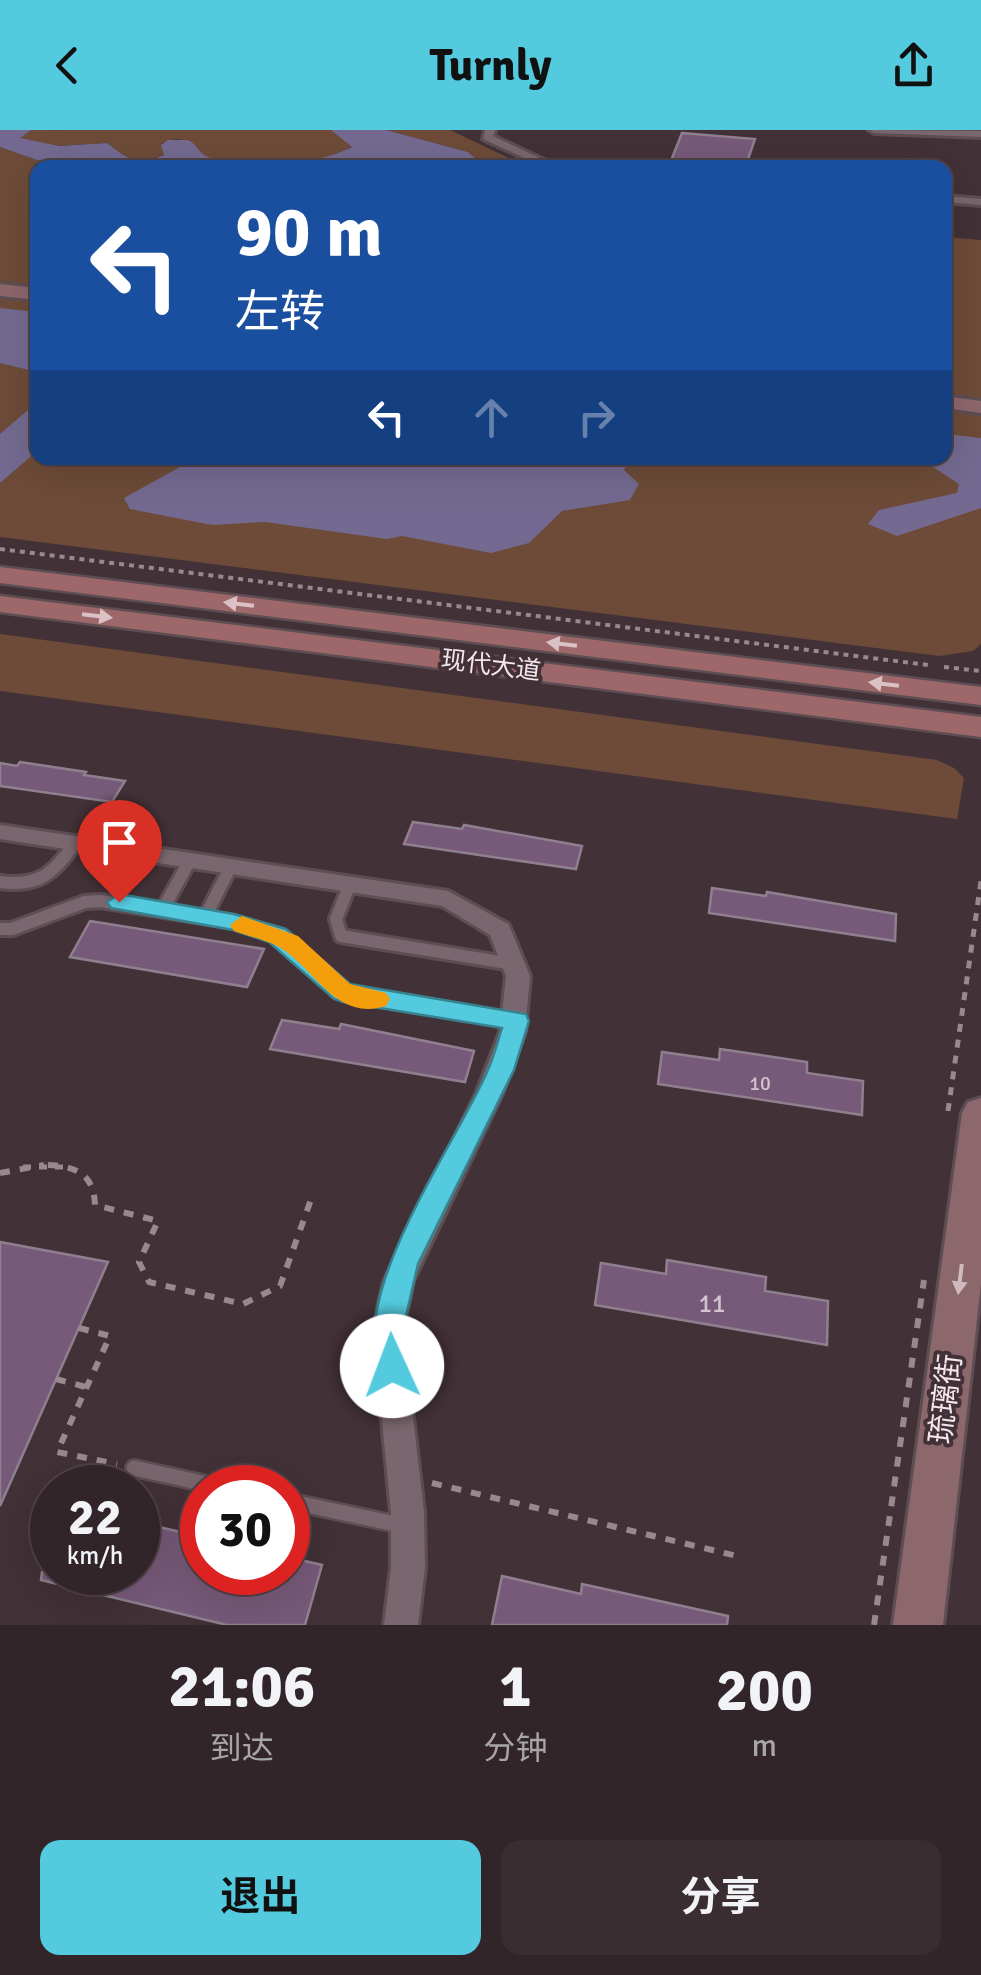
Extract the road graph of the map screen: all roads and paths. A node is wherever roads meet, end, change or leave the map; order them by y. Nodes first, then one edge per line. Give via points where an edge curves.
1 (490, 130) edge
2 (874, 130) edge
3 (981, 134) edge
4 (538, 160) edge
5 (952, 200) edge
6 (981, 202) edge
7 (0, 281) edge
8 (30, 285) edge
9 (0, 290) edge
10 (30, 293) edge
11 (952, 393) edge
12 (981, 396) edge
13 (952, 403) edge
14 (981, 407) edge
15 (0, 549) edge
16 (0, 575) edge
17 (0, 604) edge
18 (981, 672) edge
19 (981, 696) edge
20 (981, 727) edge
21 (0, 832) edge
22 (74, 843) junction
23 (190, 860) junction
24 (231, 866) junction
25 (0, 882) edge
26 (350, 884) junction
27 (163, 910) junction
28 (205, 917) junction
29 (0, 929) edge
30 (517, 964) junction
31 (517, 1021) junction
32 (981, 1112) edge
33 (0, 1173) edge
34 (313, 1194) dead end
35 (78, 1328) dead end
36 (56, 1380) dead end
37 (86, 1387) junction
38 (120, 1465) edge
39 (405, 1477) junction
40 (310, 1506) edge
41 (409, 1526) junction
42 (737, 1556) dead end
43 (401, 1625) edge
44 (918, 1625) edge

1 - 4 street via 488,138
2 - 3 street
5 - 6 street
7 - 8 main road
9 - 10 main road
11 - 12 main road
13 - 14 main road
15 - 18 path
19 -> 16 main road, 现代大道
17 -> 20 main road, 现代大道
21 - 22 street
22 - 23 street
22 - 25 lane via 43,882
23 - 24 street
23 - 27 lane
24 - 26 street
24 - 28 lane
26 - 30 street via 470,906 500,928
26 - 30 lane via 336,918 341,936
27 - 28 lane
27 - 29 lane via 85,902
28 - 31 lane via 289,942 343,992
30 - 31 street
31 - 39 street via 501,1070 404,1263 394,1299 388,1329
32 -> 44 main road, 琉璃街
33 - 34 path via 43,1161 78,1171 91,1180 95,1205 158,1221 139,1262 149,1282 243,1304 280,1286
35 - 37 path via 110,1336
36 - 37 path
37 - 38 path via 58,1452
39 - 41 street
39 - 42 path
40 - 41 lane
41 - 43 street

